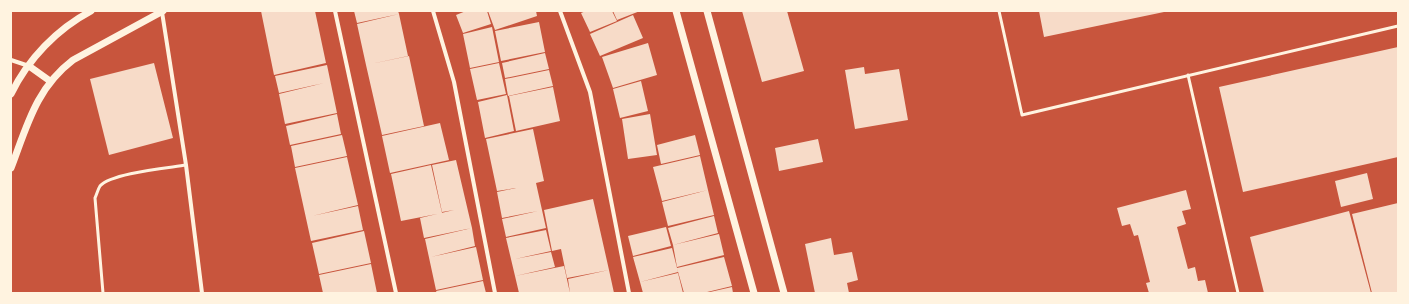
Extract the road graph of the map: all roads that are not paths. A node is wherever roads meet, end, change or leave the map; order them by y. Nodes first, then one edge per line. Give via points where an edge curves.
1 (91, 11) edge
2 (163, 11) edge
3 (335, 11) edge
4 (433, 11) edge
5 (560, 11) edge
6 (676, 11) edge
7 (707, 11) edge
8 (999, 11) edge
9 (1398, 26) edge
10 (11, 60) edge
11 (29, 66) junction
12 (1188, 75) junction
13 (50, 81) junction
14 (11, 94) edge
15 (186, 165) junction
16 (11, 168) edge
17 (104, 293) edge
18 (202, 293) edge
19 (396, 293) edge
20 (496, 293) edge
21 (629, 293) edge
22 (754, 293) edge
23 (784, 293) edge
24 (1238, 293) edge

1 - 11 street via 58,33
2 - 13 street via 82,55 65,66
2 - 15 street
3 - 19 street
4 - 20 street via 454,82
5 - 21 street via 590,92
6 - 22 street
7 - 23 street
8 - 12 lane via 1022,114
9 - 12 lane
10 - 11 street
11 - 13 street
11 - 14 street
12 - 24 lane
13 - 16 street via 38,98
15 - 17 lane via 122,175 100,186 95,198
15 - 18 street

